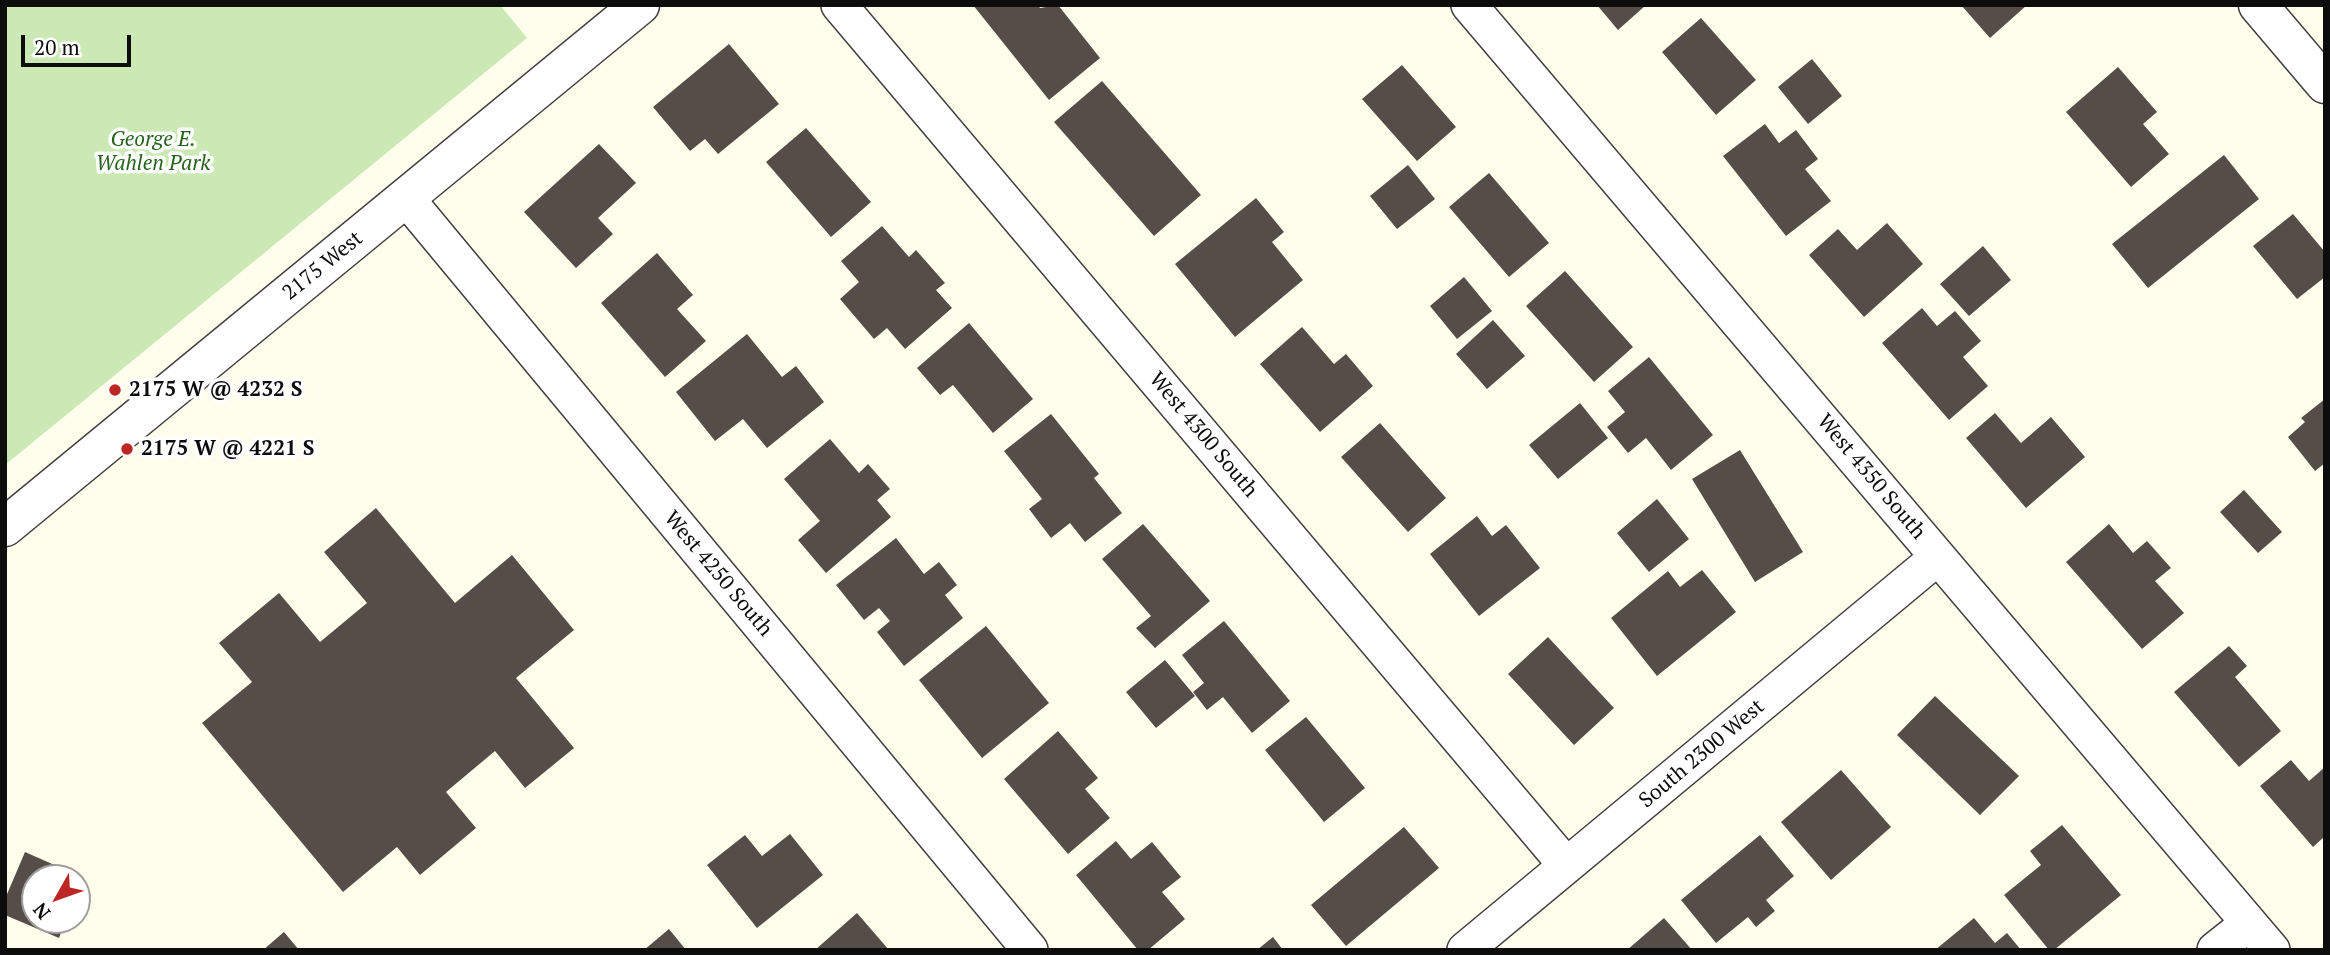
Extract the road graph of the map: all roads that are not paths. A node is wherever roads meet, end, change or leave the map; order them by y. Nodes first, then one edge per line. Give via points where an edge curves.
1 (640, 5) edge
2 (839, 5) edge
3 (1469, 5) edge
4 (2264, 7) edge
5 (2325, 84) edge
6 (406, 198) junction
7 (5, 527) edge
8 (1938, 557) junction
9 (1566, 865) junction
10 (2249, 923) junction
11 (1022, 947) edge
12 (1465, 950) edge
13 (2215, 950) edge
14 (2272, 950) edge

1 - 6 street, 2175 West
2 - 9 street, West 4300 South
3 - 8 street, West 4350 South
4 - 5 street
6 - 7 street, 2175 West
6 - 11 street, West 4250 South
8 - 9 street, South 2300 West
8 - 10 street, West 4350 South
9 - 12 street, South 2300 West
10 - 13 street
10 - 14 street, West 4350 South

